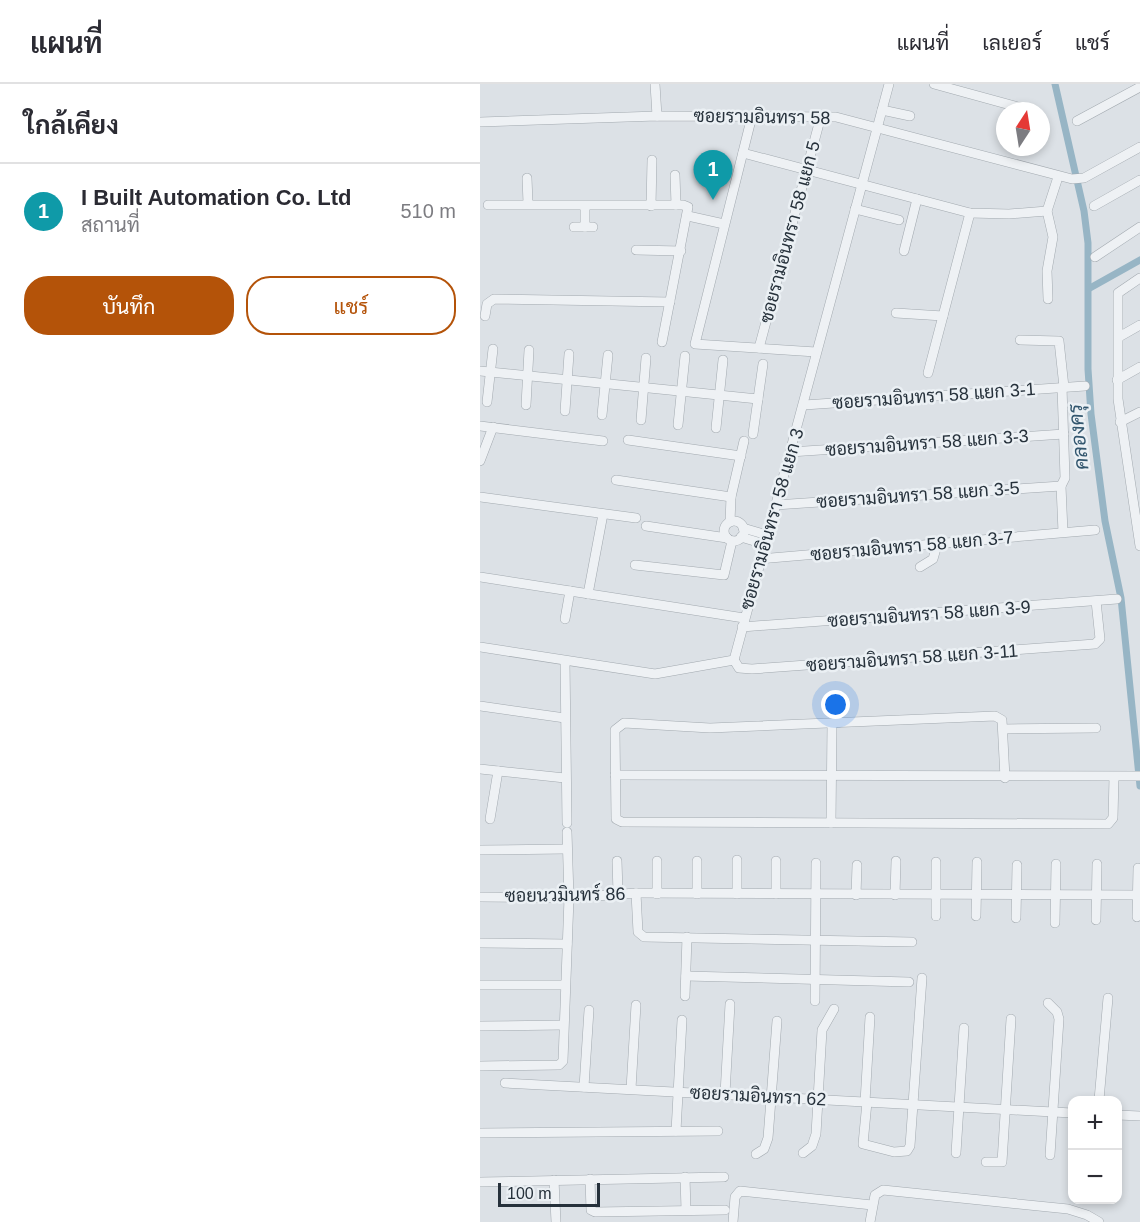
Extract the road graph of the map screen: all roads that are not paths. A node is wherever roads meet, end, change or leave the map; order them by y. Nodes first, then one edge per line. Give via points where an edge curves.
1 (655, 84) edge
2 (889, 84) edge
3 (934, 84) edge
4 (1140, 87) edge
5 (1000, 102) edge
6 (882, 110) junction
7 (657, 116) junction
8 (752, 116) junction
9 (821, 116) junction
10 (910, 116) dead end
11 (1077, 121) dead end
12 (480, 122) edge
13 (876, 130) junction
14 (1140, 147) edge
15 (743, 153) junction
16 (652, 160) dead end
17 (807, 170) junction
18 (675, 175) dead end
19 (1058, 177) junction
20 (527, 178) dead end
21 (1140, 180) edge
22 (861, 185) junction
23 (917, 199) junction
24 (528, 203) junction
25 (489, 205) dead end
26 (676, 205) junction
27 (585, 206) junction
28 (651, 206) junction
29 (1094, 206) dead end
30 (855, 210) junction
31 (1047, 211) junction
32 (970, 213) junction
33 (688, 216) junction
34 (899, 220) dead end
35 (724, 224) junction
36 (1140, 227) edge
37 (574, 228) dead end
38 (636, 250) dead end
39 (681, 251) junction
40 (903, 251) dead end
41 (1095, 257) dead end
42 (1140, 278) edge
43 (1048, 299) dead end
44 (670, 302) junction
45 (896, 313) dead end
46 (485, 316) dead end
47 (943, 316) junction
48 (1140, 325) edge
49 (1119, 337) junction
50 (1020, 340) dead end
51 (662, 342) dead end
52 (759, 348) junction
53 (493, 349) dead end
54 (529, 350) dead end
55 (816, 352) junction
56 (569, 354) dead end
57 (608, 355) dead end
58 (685, 356) dead end
59 (646, 358) dead end
60 (723, 360) dead end
61 (763, 364) dead end
62 (1140, 367) edge
63 (480, 371) edge
64 (491, 372) junction
65 (928, 373) dead end
66 (527, 375) junction
67 (567, 380) junction
68 (1117, 380) junction
69 (605, 384) junction
70 (1085, 386) dead end
71 (644, 387) junction
72 (1063, 387) junction
73 (681, 391) junction
74 (719, 395) junction
75 (758, 399) junction
76 (487, 402) dead end
77 (526, 405) dead end
78 (804, 405) junction
79 (564, 411) dead end
80 (1140, 411) edge
81 (602, 415) dead end
82 (641, 420) dead end
83 (1120, 422) junction
84 (678, 425) dead end
85 (480, 426) edge
86 (493, 427) junction
87 (716, 428) dead end
88 (753, 434) dead end
89 (1064, 434) junction
90 (628, 440) dead end
91 (603, 441) dead end
92 (744, 441) dead end
93 (790, 452) junction
94 (741, 456) junction
95 (480, 461) edge
96 (616, 480) dead end
97 (1061, 486) junction
98 (480, 497) edge
99 (731, 497) junction
100 (775, 505) junction
101 (603, 514) junction
102 (636, 518) dead end
103 (730, 522) junction
104 (646, 526) dead end
105 (1095, 530) dead end
106 (1063, 532) junction
107 (736, 536) junction
108 (765, 539) junction
109 (936, 545) junction
110 (1140, 546) edge
111 (760, 559) junction
112 (635, 565) dead end
113 (920, 567) dead end
114 (480, 577) edge
115 (570, 591) junction
116 (588, 594) junction
117 (1117, 599) dead end
118 (1096, 601) junction
119 (565, 620) dead end
120 (743, 622) junction
121 (480, 647) edge
122 (734, 660) junction
123 (565, 661) junction
124 (480, 706) edge
125 (565, 718) junction
126 (832, 724) junction
127 (1096, 728) dead end
128 (1003, 729) junction
129 (480, 769) edge
130 (498, 771) junction
131 (615, 775) junction
132 (832, 776) junction
133 (1137, 776) edge
134 (565, 777) junction
135 (1114, 777) junction
136 (1005, 778) junction
137 (489, 819) dead end
138 (831, 823) junction
139 (566, 849) junction
140 (480, 850) edge
141 (737, 860) dead end
142 (617, 861) dead end
143 (657, 861) dead end
144 (697, 861) dead end
145 (776, 861) dead end
146 (896, 861) dead end
147 (936, 862) dead end
148 (977, 862) dead end
149 (816, 863) dead end
150 (1056, 864) dead end
151 (1097, 864) dead end
152 (857, 865) dead end
153 (1017, 865) dead end
154 (1138, 868) dead end
155 (618, 893) junction
156 (636, 893) junction
157 (657, 894) junction
158 (697, 894) junction
159 (737, 894) junction
160 (776, 894) junction
161 (936, 894) junction
162 (1016, 894) junction
163 (1056, 894) junction
164 (816, 895) junction
165 (856, 895) junction
166 (895, 895) junction
167 (976, 895) junction
168 (1096, 895) junction
169 (1139, 895) edge
170 (480, 897) edge
171 (568, 898) junction
172 (936, 916) dead end
173 (976, 916) dead end
174 (1137, 917) dead end
175 (1016, 918) dead end
176 (1096, 920) dead end
177 (1055, 923) dead end
178 (687, 937) junction
179 (816, 940) junction
180 (912, 942) dead end
181 (480, 944) edge
182 (567, 944) junction
183 (686, 976) junction
184 (922, 978) dead end
185 (816, 981) junction
186 (909, 982) dead end
187 (480, 985) edge
188 (565, 985) junction
189 (685, 996) dead end
190 (1108, 998) dead end
191 (815, 1001) dead end
192 (1048, 1003) dead end
193 (730, 1004) dead end
194 (636, 1005) dead end
195 (834, 1009) dead end
196 (589, 1010) dead end
197 (870, 1017) dead end
198 (1011, 1019) dead end
199 (682, 1020) dead end
200 (777, 1021) dead end
201 (563, 1025) junction
202 (480, 1026) edge
203 (964, 1028) dead end
204 (480, 1066) edge
205 (505, 1083) dead end
206 (584, 1087) junction
207 (631, 1089) junction
208 (679, 1092) junction
209 (725, 1094) junction
210 (1100, 1096) edge
211 (771, 1097) junction
212 (819, 1100) junction
213 (866, 1102) junction
214 (913, 1105) junction
215 (960, 1107) junction
216 (1005, 1110) junction
217 (1053, 1112) junction
218 (1068, 1113) edge
219 (1122, 1115) edge
220 (1140, 1116) edge
221 (675, 1131) junction
222 (718, 1131) dead end
223 (480, 1133) edge
224 (803, 1153) dead end
225 (956, 1153) dead end
226 (756, 1154) dead end
227 (1050, 1155) dead end
228 (986, 1162) dead end
229 (685, 1177) junction
230 (724, 1177) dead end
231 (590, 1179) junction
232 (554, 1180) junction
233 (480, 1182) edge
234 (872, 1205) junction
235 (686, 1210) junction
236 (725, 1210) dead end
237 (556, 1222) edge
238 (733, 1222) edge
239 (870, 1222) edge
240 (1098, 1222) edge

1 - 7 street
2 - 6 street, ซอยรามอินทรา 58 แยก 3
3 - 5 street
4 - 11 street
6 - 10 street
6 - 13 street, ซอยรามอินทรา 58 แยก 3
7 - 8 street, ซอยรามอินทรา 58
7 - 12 street, ซอยรามอินทรา 58
8 - 9 street, ซอยรามอินทรา 58
8 - 15 street
9 - 13 street, ซอยรามอินทรา 58
9 - 17 street, ซอยรามอินทรา 58 แยก 5
13 - 19 street, ซอยรามอินทรา 58
13 - 22 street, ซอยรามอินทรา 58 แยก 3
14 - 19 street, ซอยรามอินทรา 58 via 1084,178
15 - 17 street
15 - 35 street
16 - 28 street
17 - 22 street
17 - 52 street, ซอยรามอินทรา 58 แยก 5
18 - 26 street
19 - 31 street
20 - 24 street
21 - 29 street
22 - 23 street
22 - 30 street, ซอยรามอินทรา 58 แยก 3
23 - 32 street
23 - 40 street
24 - 25 street
24 - 27 street
26 - 28 street
26 - 33 street via 688,207
27 - 28 street
27 - 37 street via 589,227
30 - 34 street
30 - 55 street, ซอยรามอินทรา 58 แยก 3
31 - 32 street
31 - 43 street via 1053,237 1047,271
32 - 47 street
33 - 35 street
33 - 39 street
35 - 52 street via 695,344
36 - 41 street
38 - 39 street
39 - 44 street
42 - 49 street via 1118,291
44 - 46 street via 494,299 487,304
44 - 51 street
45 - 47 street
47 - 65 street
48 - 49 street
49 - 68 street
50 - 72 street via 1059,341
52 - 55 street
53 - 64 street
54 - 66 street
55 - 78 street, ซอยรามอินทรา 58 แยก 3
56 - 67 street
57 - 69 street
58 - 73 street
59 - 71 street
60 - 74 street
61 - 75 street
62 - 68 street
63 - 64 street
64 - 66 street
64 - 76 street
66 - 67 street
66 - 77 street
67 - 69 street
67 - 79 street
68 - 83 street
69 - 71 street
69 - 81 street
70 - 72 street
71 - 73 street
71 - 82 street
72 - 78 street, ซอยรามอินทรา 58 แยก 3-1
72 - 89 street, ซอยรามอินทรา 58 แยก 3-1
73 - 74 street
73 - 84 street
74 - 75 street
74 - 87 street
75 - 88 street
78 - 93 street, ซอยรามอินทรา 58 แยก 3
80 - 83 street
83 - 110 street
85 - 86 street
86 - 91 street
86 - 95 street
89 - 93 street, ซอยรามอินทรา 58 แยก 3-3
89 - 97 street, ซอยรามอินทรา 58 แยก 3-1 via 1065,478
90 - 94 street
92 - 94 street
93 - 100 street, ซอยรามอินทรา 58 แยก 3
94 - 99 street
96 - 99 street
97 - 100 street, ซอยรามอินทรา 58 แยก 3-5
97 - 106 street, ซอยรามอินทรา 58 แยก 3-1
98 - 101 street
99 - 103 street
100 - 108 street, ซอยรามอินทรา 58 แยก 3
101 - 102 street
101 - 116 street
103 - 107 street via 736,522
103 - 107 street via 724,530
104 - 107 street
105 - 106 street, ซอยรามอินทรา 58 แยก 3-7
106 - 109 street, ซอยรามอินทรา 58 แยก 3-7
107 - 108 street
107 - 112 street via 724,575
108 - 111 street, ซอยรามอินทรา 58 แยก 3
109 - 111 street, ซอยรามอินทรา 58 แยก 3-7
109 - 113 street via 933,560
111 - 120 street, ซอยรามอินทรา 58 แยก 3
114 - 115 street, ซอยรามอินทรา 58 แยก 3-9
115 - 116 street, ซอยรามอินทรา 58 แยก 3-9
115 - 119 street
116 - 120 street, ซอยรามอินทรา 58 แยก 3-9
117 - 118 street, ซอยรามอินทรา 58 แยก 3-9
118 - 120 street, ซอยรามอินทรา 58 แยก 3-9
118 - 122 street, ซอยรามอินทรา 58 แยก 3-11 via 1100,634 1095,644 752,669 739,668
120 - 122 street, ซอยรามอินทรา 58 แยก 3
121 - 123 street
122 - 123 street via 666,674
123 - 125 street
124 - 125 street
125 - 134 street
126 - 128 street via 995,716 1002,720
126 - 131 street via 710,728 620,724 615,730
126 - 132 street
127 - 128 street
128 - 136 street
129 - 130 street
130 - 134 street
130 - 137 street
131 - 132 street
131 - 138 street via 616,819 622,822
132 - 136 street
132 - 138 street
133 - 135 street
134 - 139 street
135 - 136 street
135 - 138 street via 1113,818 1108,824
139 - 140 street
139 - 171 street
141 - 159 street
142 - 155 street
143 - 157 street
144 - 158 street
145 - 160 street
146 - 166 street
147 - 161 street
148 - 167 street
149 - 164 street
150 - 163 street
151 - 168 street
152 - 165 street
153 - 162 street
154 - 169 street
155 - 156 street, ซอยนวมินทร์ 86
155 - 171 street, ซอยนวมินทร์ 86
156 - 157 street
156 - 178 street, ซอยนวมินทร์ 86 via 638,932 647,937
157 - 158 street
158 - 159 street
159 - 160 street
160 - 164 street
161 - 166 street
161 - 167 street
161 - 172 street
162 - 163 street
162 - 167 street
162 - 175 street
163 - 168 street
163 - 177 street
164 - 165 street
164 - 179 street
165 - 166 street
167 - 173 street
168 - 169 street
168 - 176 street
169 - 174 street
170 - 171 street, ซอยนวมินทร์ 86
171 - 182 street
178 - 179 street
178 - 183 street
179 - 180 street
179 - 185 street
181 - 182 street
182 - 188 street
183 - 185 street
183 - 189 street
184 - 214 street
185 - 186 street
185 - 191 street
187 - 188 street
188 - 201 street
190 - 210 street
192 - 217 street via 1059,1019
193 - 209 street
194 - 207 street
195 - 212 street via 822,1030
196 - 206 street
197 - 213 street
198 - 216 street
199 - 208 street
200 - 211 street
201 - 202 street
201 - 204 street via 559,1065
203 - 215 street
205 - 206 street
206 - 207 street
207 - 208 street
208 - 209 street, ซอยรามอินทรา 62
208 - 221 street, ซอยรามอินทรา 62
209 - 211 street, ซอยรามอินทรา 62
211 - 212 street, ซอยรามอินทรา 62
211 - 226 street via 768,1138 764,1149
212 - 213 street, ซอยรามอินทรา 62
212 - 224 street via 814,1141
213 - 214 street, ซอยรามอินทรา 62
213 - 214 street via 863,1144 894,1152 904,1152 909,1146
214 - 215 street, ซอยรามอินทรา 62
215 - 216 street, ซอยรามอินทรา 62
215 - 225 street
216 - 217 street, ซอยรามอินทรา 62
216 - 228 street via 1002,1162
217 - 218 street, ซอยรามอินทรา 62
217 - 227 street
219 - 220 street
221 - 222 street
221 - 223 street
229 - 230 street
229 - 231 street
229 - 235 street
231 - 232 street
231 - 235 street via 591,1210 595,1212
232 - 233 street
232 - 237 street
234 - 238 street via 740,1191 735,1197
234 - 239 street
234 - 240 street via 876,1192 883,1190 1068,1209
235 - 236 street

